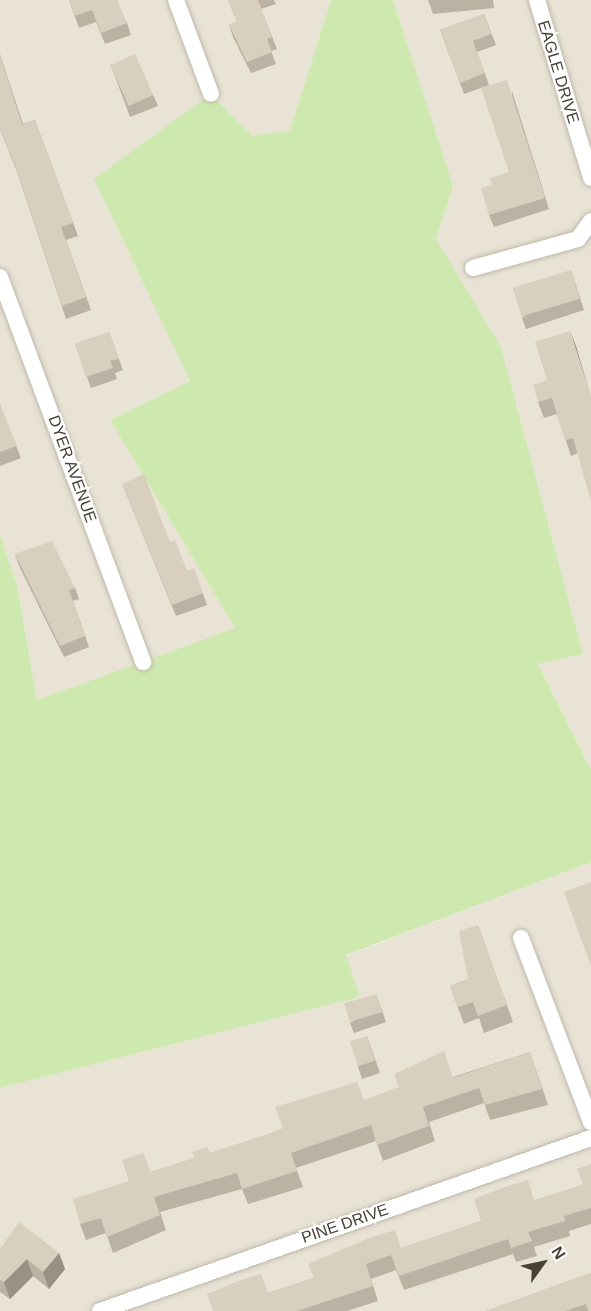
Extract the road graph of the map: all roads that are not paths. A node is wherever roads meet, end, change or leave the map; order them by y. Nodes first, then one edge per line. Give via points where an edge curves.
1 (176, 0) edge
2 (537, 0) edge
3 (211, 94) dead end
4 (591, 178) edge
5 (591, 221) edge
6 (473, 268) dead end
7 (0, 277) edge
8 (143, 662) dead end
9 (521, 938) dead end
10 (591, 1122) edge
11 (591, 1138) edge
12 (100, 1311) edge

1 - 3 street
2 - 4 street, EAGLE DRIVE
5 - 6 street via 578,239
7 - 8 street, DYER AVENUE
9 - 10 street
11 - 12 street, PINE DRIVE

